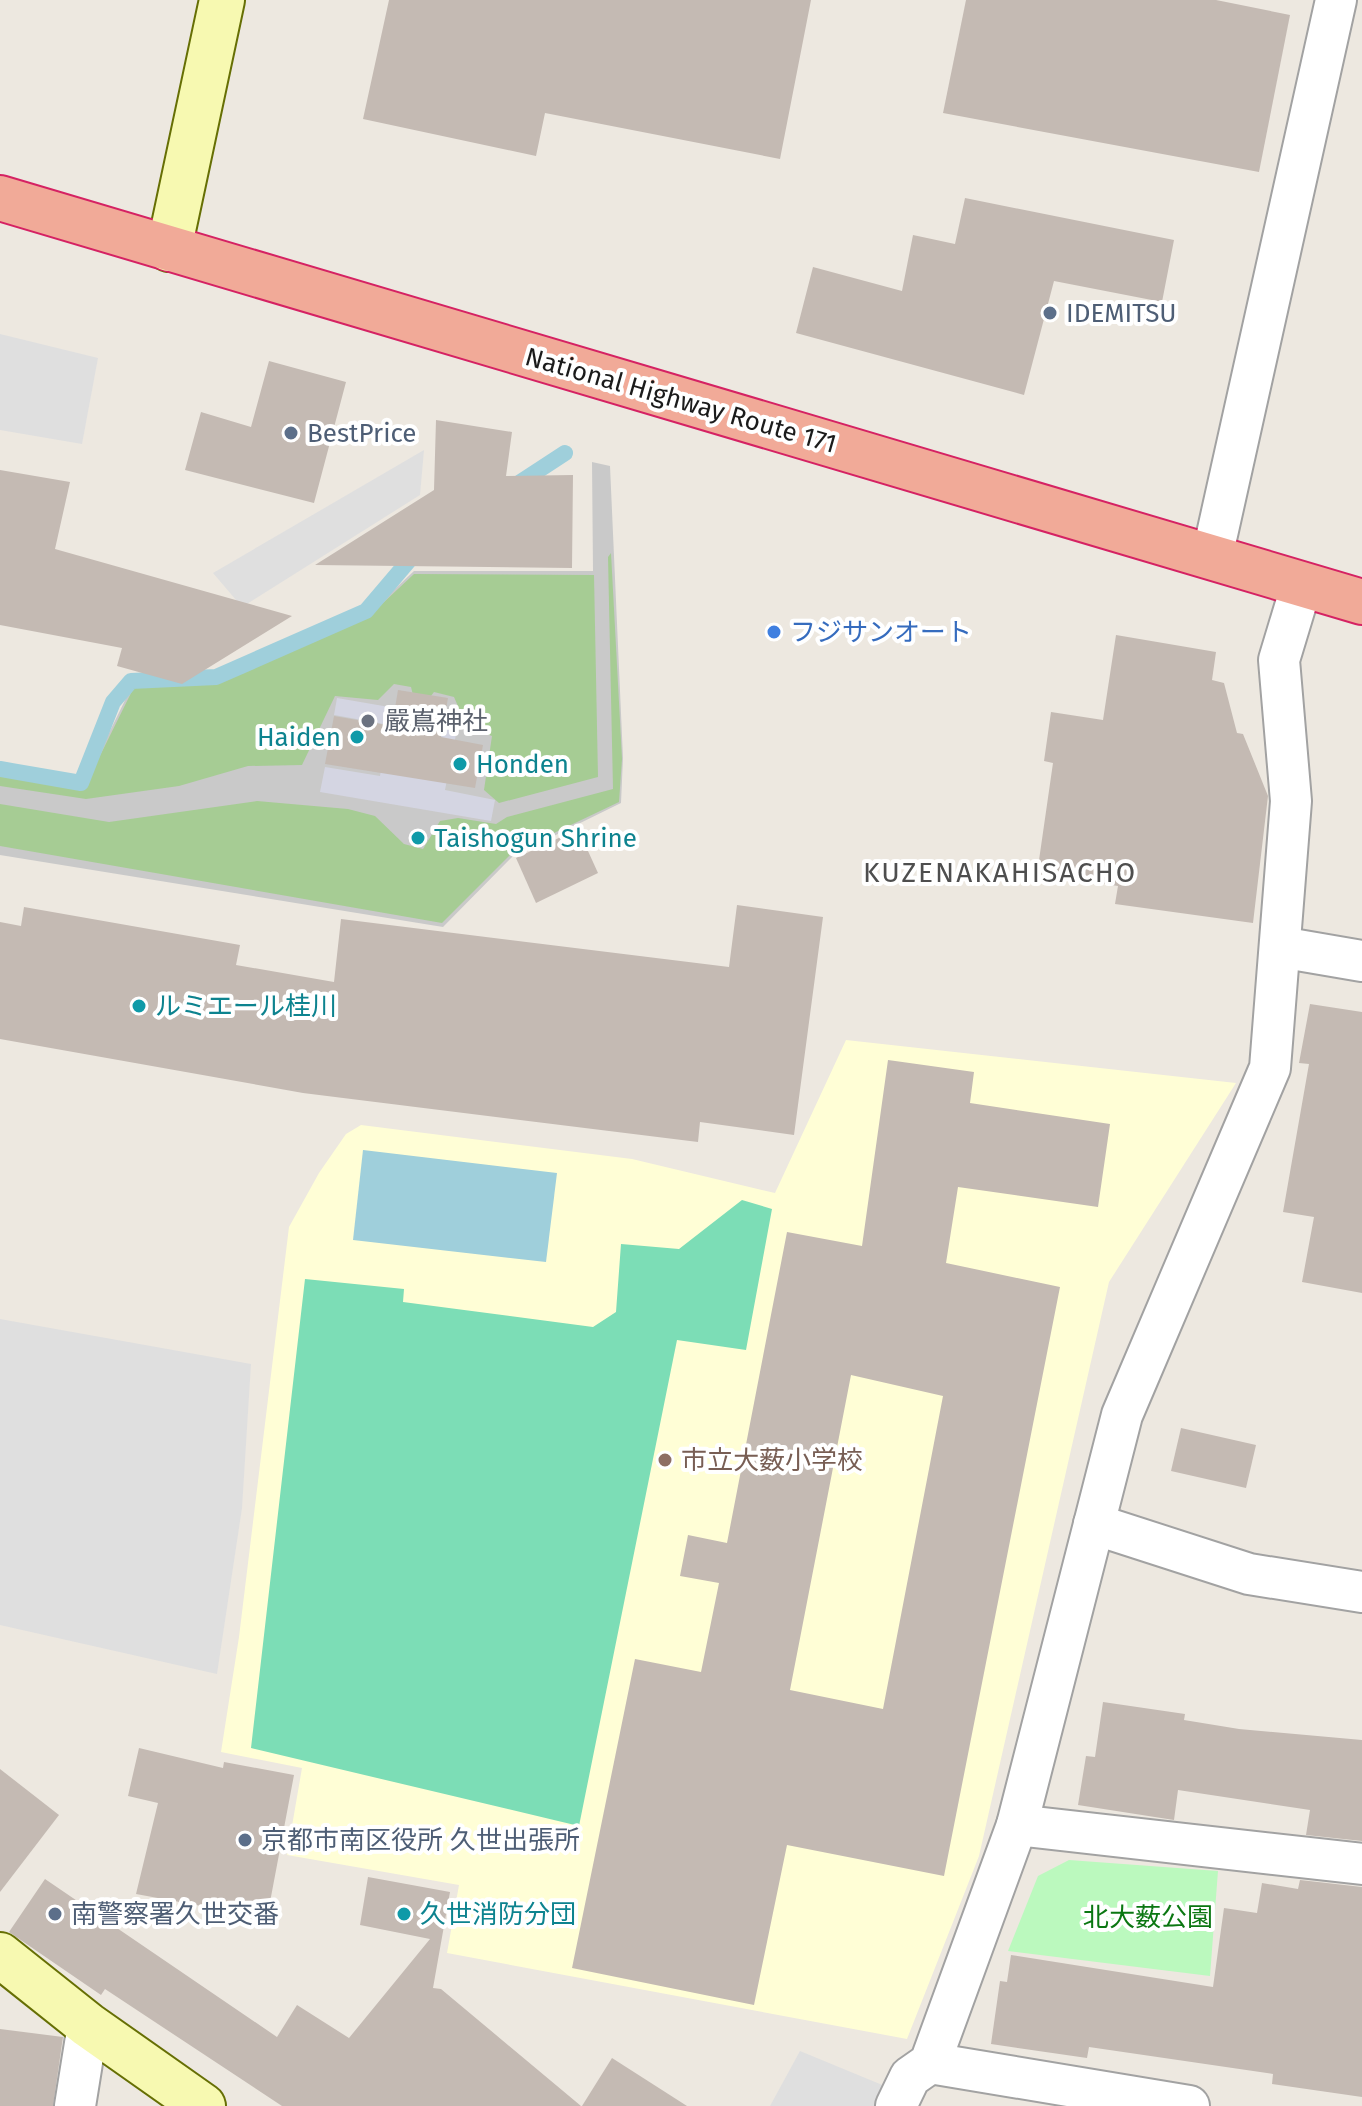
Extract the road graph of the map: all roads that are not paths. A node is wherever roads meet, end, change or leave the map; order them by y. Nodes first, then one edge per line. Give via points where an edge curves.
1 (222, 0) edge
2 (1336, 0) edge
3 (0, 198) edge
4 (169, 249) junction
5 (1212, 557) junction
6 (1302, 584) junction
7 (1362, 602) edge
8 (1280, 947) junction
9 (1362, 961) edge
10 (1094, 1524) junction
11 (1362, 1592) edge
12 (1017, 1825) junction
13 (1362, 1864) edge
14 (0, 1955) edge
15 (88, 2025) junction
16 (930, 2063) junction
17 (75, 2106) edge
18 (203, 2106) edge
19 (896, 2106) edge
20 (1189, 2106) edge

1 - 4 main road
2 - 5 street
3 - 4 highway, National Highway Route 171
4 - 5 highway, National Highway Route 171
5 - 6 highway, National Highway Route 171
6 - 7 highway, National Highway Route 171
6 - 8 street via 1279,660 1291,801
8 - 9 street
8 - 10 street via 1270,1068 1122,1415
10 - 11 street via 1249,1574
10 - 12 street
12 - 13 street
12 - 16 street
14 - 15 main road
15 - 17 street
15 - 18 main road
16 - 19 street via 910,2077
16 - 20 street

